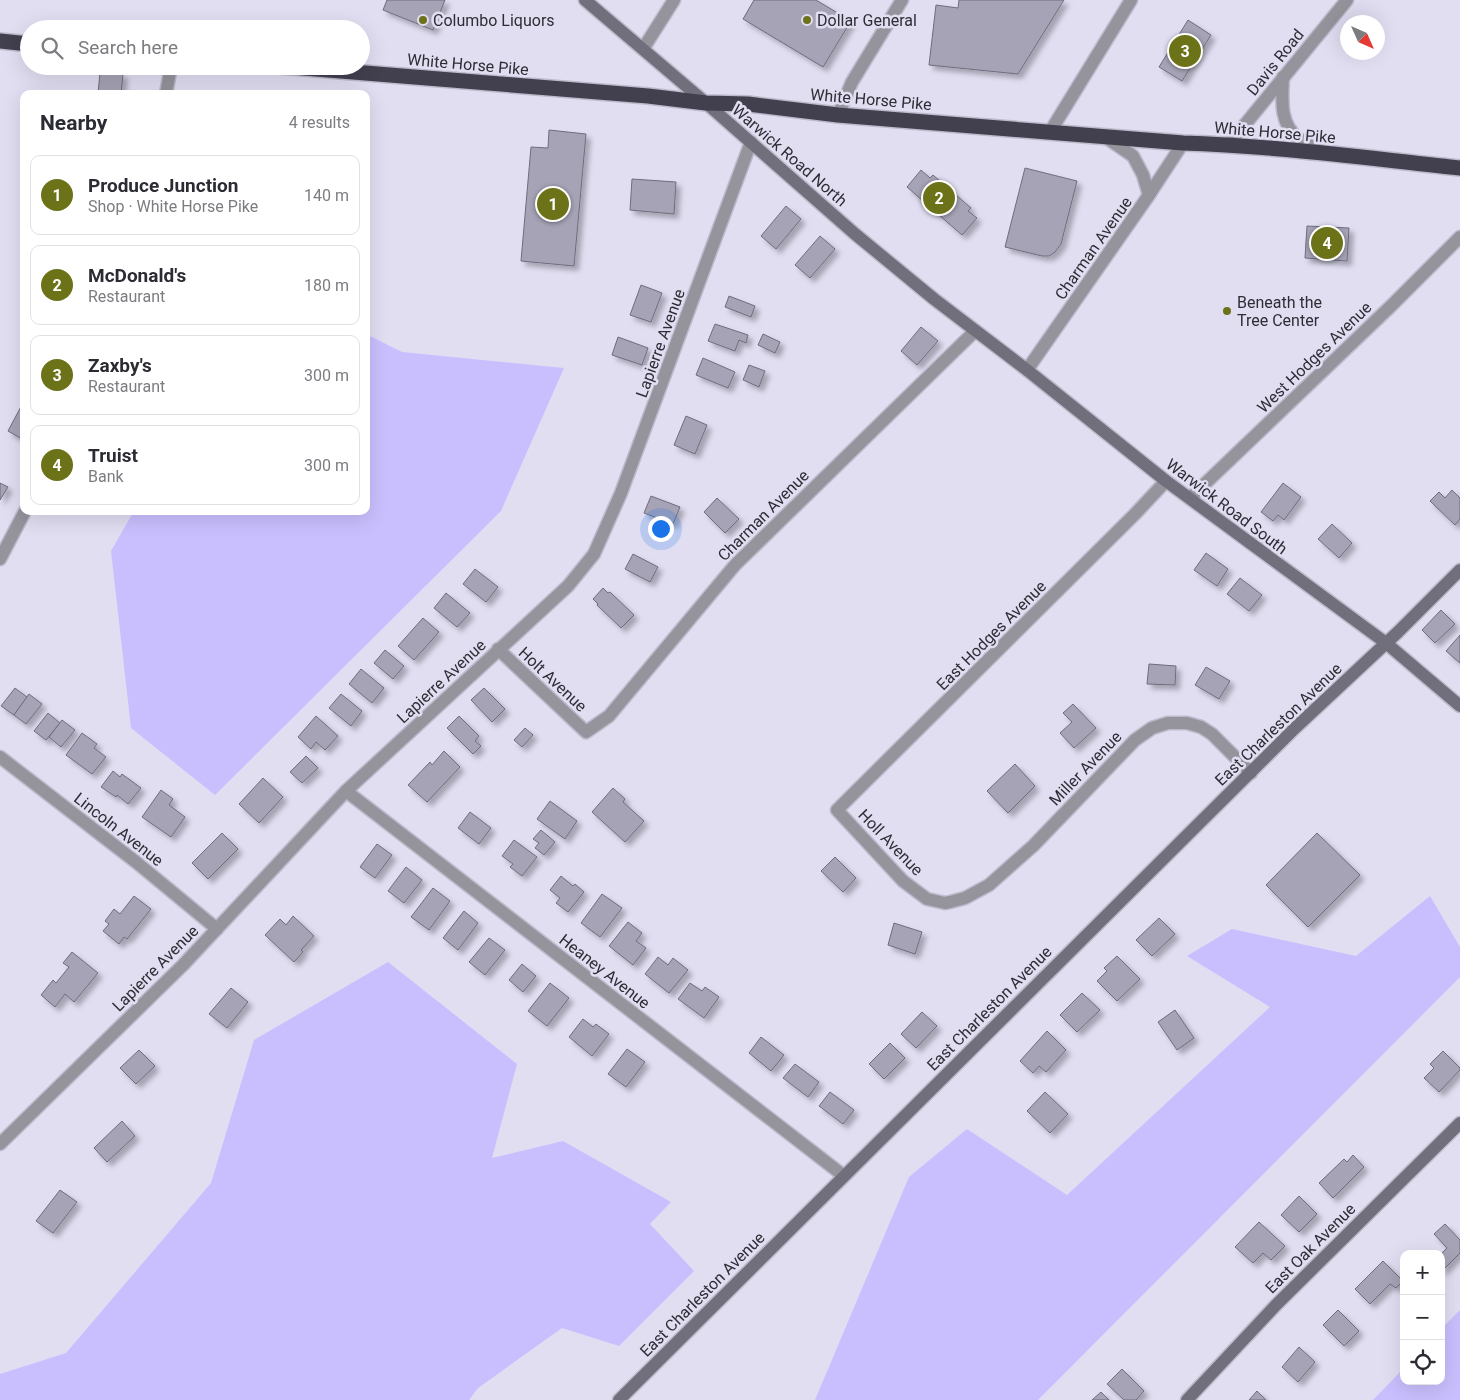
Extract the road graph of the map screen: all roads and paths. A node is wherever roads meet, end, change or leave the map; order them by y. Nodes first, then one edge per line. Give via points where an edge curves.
1 (585, 0) edge
2 (674, 0) edge
3 (902, 0) edge
4 (1131, 0) edge
5 (1346, 0) edge
6 (0, 42) edge
7 (20, 43) edge
8 (643, 49) junction
9 (370, 74) edge
10 (169, 75) edge
11 (1283, 77) junction
12 (167, 90) edge
13 (706, 103) junction
14 (838, 115) junction
15 (1050, 132) junction
16 (1104, 136) junction
17 (751, 142) junction
18 (1183, 143) junction
19 (1229, 144) junction
20 (1325, 153) junction
21 (1460, 168) edge
22 (1150, 195) junction
23 (1460, 237) edge
24 (976, 331) junction
25 (1027, 370) junction
26 (1166, 481) junction
27 (1190, 498) junction
28 (23, 515) edge
29 (0, 559) edge
30 (1460, 570) edge
31 (1386, 643) junction
32 (498, 650) junction
33 (1460, 706) edge
34 (586, 732) joint
35 (0, 757) edge
36 (1251, 773) junction
37 (346, 791) junction
38 (838, 810) joint
39 (950, 902) joint
40 (217, 929) junction
41 (1460, 1123) edge
42 (0, 1144) edge
43 (844, 1176) junction
44 (619, 1400) edge
45 (1187, 1400) edge

1 - 8 street, Warwick Road North
2 - 8 street
3 - 14 street via 852,82
4 - 15 street
5 - 11 street, Davis Road
6 - 7 highway
8 - 13 street, Warwick Road North
9 - 13 highway, White Horse Pike
10 - 12 street
11 - 19 street, Davis Road
11 - 20 street via 1284,119 1299,138
13 - 14 highway, White Horse Pike via 748,104
13 - 17 street, Warwick Road North
14 - 15 highway, White Horse Pike
15 - 16 highway, White Horse Pike
16 - 18 highway, White Horse Pike
16 - 22 street via 1132,156
17 - 24 street, Warwick Road North via 856,234
17 - 32 street, Lapierre Avenue via 622,493 594,554 568,586
18 - 19 highway, White Horse Pike
18 - 22 street, Charman Avenue
19 - 20 highway, White Horse Pike
20 - 21 highway, White Horse Pike
22 - 25 street, Charman Avenue
23 - 27 street, West Hodges Avenue
24 - 25 street, Warwick Road South
24 - 34 street, Charman Avenue via 735,565 608,716
25 - 26 street, Warwick Road South
26 - 27 street, Warwick Road South
26 - 38 street, East Hodges Avenue
27 - 31 street, Warwick Road South
28 - 29 street
30 - 31 street, East Charleston Avenue
31 - 33 street, Warwick Road South
31 - 36 street, East Charleston Avenue
32 - 34 street, Holt Avenue
32 - 37 street, Lapierre Avenue
35 - 40 street, Lincoln Avenue
36 - 39 street, Miller Avenue via 1201,727 1168,723 1152,728 1135,740 1033,846 989,885
36 - 43 street, East Charleston Avenue
37 - 40 street, Lapierre Avenue
37 - 43 street, Heaney Avenue
38 - 39 street, Holl Avenue via 903,881 927,899
40 - 42 street, Lapierre Avenue
41 - 45 street, East Oak Avenue via 1276,1305
43 - 44 street, East Charleston Avenue

